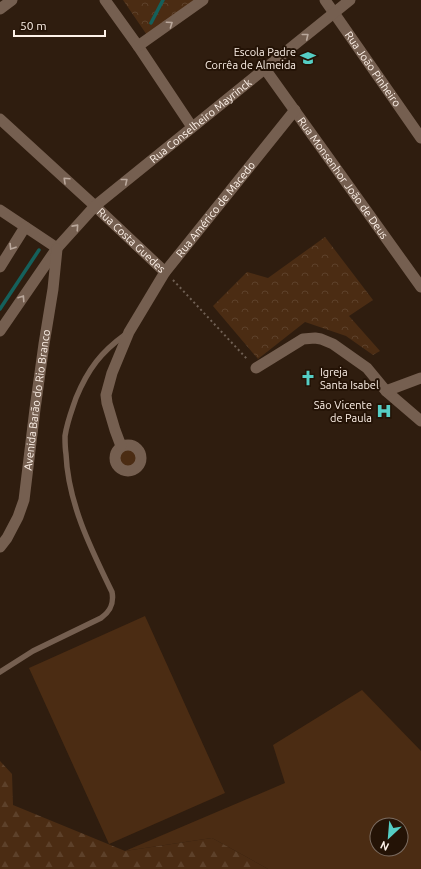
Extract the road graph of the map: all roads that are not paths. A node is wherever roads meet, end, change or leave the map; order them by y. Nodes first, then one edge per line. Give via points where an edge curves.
1 (12, 0) edge
2 (105, 0) edge
3 (203, 0) edge
4 (325, 0) edge
5 (350, 0) edge
6 (0, 9) edge
7 (334, 13) junction
8 (138, 46) junction
9 (265, 69) junction
10 (295, 110) junction
11 (0, 119) edge
12 (192, 127) junction
13 (421, 138) edge
14 (95, 206) junction
15 (0, 210) edge
16 (24, 227) junction
17 (57, 248) junction
18 (0, 267) edge
19 (165, 272) junction
20 (421, 287) edge
21 (0, 331) edge
22 (129, 332) junction
23 (256, 368) road end
24 (421, 378) edge
25 (386, 391) junction
26 (421, 421) edge
27 (121, 446) dead end
28 (0, 547) edge
29 (0, 672) edge

1 - 6 street
2 - 8 street
8 -> 3 street
4 - 7 street, Rua João Pinheiro
5 - 7 street, Rua Conselheiro Mayrinck
9 -> 7 street, Rua Conselheiro Mayrinck
7 - 13 street, Rua João Pinheiro
8 - 12 street
9 - 10 street, Rua Monsenhor João de Deus
9 - 12 street, Rua Conselheiro Mayrinck
10 - 19 street, Rua Américo de Macedo
10 - 20 street, Rua Monsenhor João de Deus
14 -> 11 street, Rua Costa Guedes
14 -> 12 street, Rua Conselheiro Mayrinck
17 -> 14 street, Rua Conselheiro Mayrinck
14 - 19 street, Rua Costa Guedes
15 - 16 street
16 - 17 street
16 -> 18 street
21 -> 17 street, Rua Conselheiro Mayrinck
17 - 28 street, Avenida Barão do Rio Branco via 24,500 18,517
19 - 22 street, Rua Américo de Macedo
22 - 27 street, Rua Américo de Macedo via 106,395
22 - 29 lane via 103,353 84,380 68,421 65,437 66,470 73,498 82,528 112,592 110,610 101,618 33,651
23 - 25 street via 303,339 315,338 333,344 350,355 366,368
24 - 25 street
25 - 26 street

